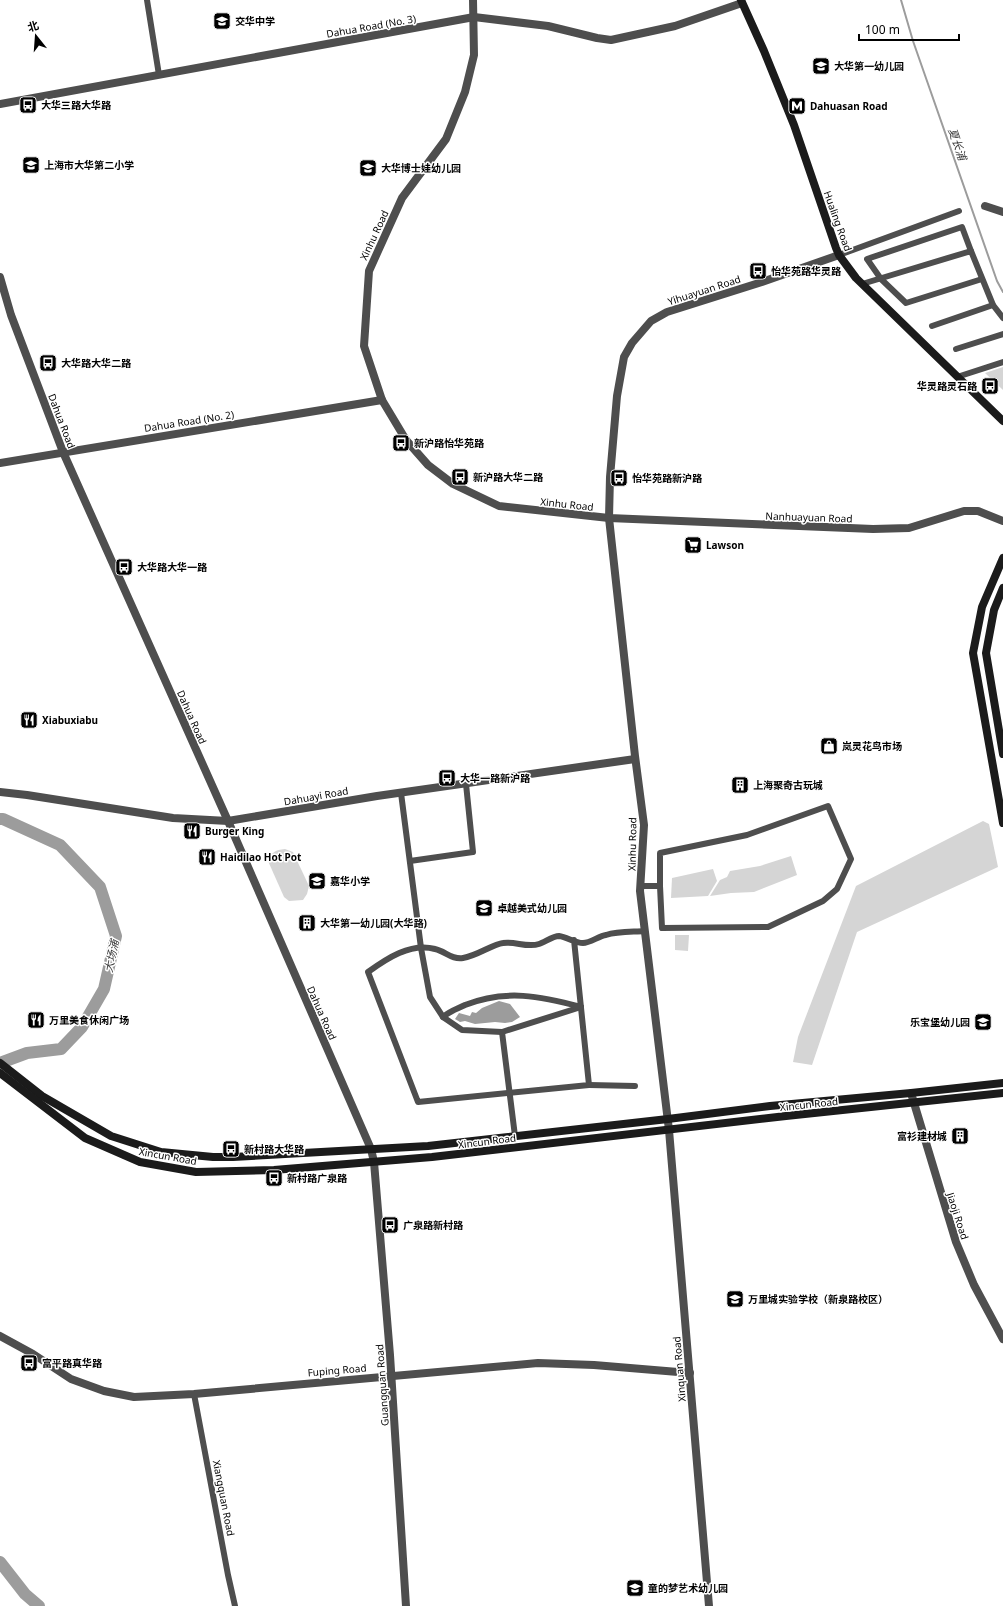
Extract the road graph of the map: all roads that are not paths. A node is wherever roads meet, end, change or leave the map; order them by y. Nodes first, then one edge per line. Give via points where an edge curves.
1 (147, 0) edge
2 (473, 0) edge
3 (741, 2) edge
4 (474, 17) junction
5 (159, 75) junction
6 (0, 104) edge
7 (985, 206) dead end
8 (960, 211) dead end
9 (1003, 212) edge
10 (971, 251) junction
11 (839, 255) junction
12 (0, 276) edge
13 (881, 278) junction
14 (982, 279) junction
15 (862, 284) junction
16 (993, 305) junction
17 (1003, 318) edge
18 (932, 326) dead end
19 (1003, 334) edge
20 (956, 349) dead end
21 (1003, 362) edge
22 (958, 377) junction
23 (382, 400) junction
24 (1003, 421) edge
25 (63, 452) junction
26 (0, 463) edge
27 (609, 518) junction
28 (1003, 521) edge
29 (1003, 558) edge
30 (1003, 588) edge
31 (1003, 754) edge
32 (635, 758) junction
33 (466, 784) junction
34 (0, 792) edge
35 (401, 793) junction
36 (228, 821) junction
37 (1003, 823) edge
38 (410, 861) junction
39 (641, 886) junction
40 (660, 886) junction
41 (645, 931) junction
42 (574, 940) junction
43 (421, 948) junction
44 (581, 1007) junction
45 (444, 1017) junction
46 (502, 1032) junction
47 (0, 1063) edge
48 (0, 1073) edge
49 (17, 1081) junction
50 (1003, 1083) edge
51 (589, 1085) junction
52 (635, 1086) dead end
53 (509, 1093) junction
54 (911, 1093) junction
55 (1003, 1093) edge
56 (914, 1103) junction
57 (668, 1119) junction
58 (669, 1130) junction
59 (515, 1136) junction
60 (371, 1149) junction
61 (374, 1162) junction
62 (0, 1336) edge
63 (1003, 1339) edge
64 (690, 1373) junction
65 (392, 1375) junction
66 (194, 1394) junction
67 (235, 1606) edge
68 (406, 1606) edge
69 (709, 1606) edge

1 - 5 street
2 - 4 street, Xinhu Road
3 - 4 street, Dahua Road (No. 3) via 675,26 611,40 548,26
3 - 11 main road, Hualing Road via 794,125
4 - 5 street, Dahua Road (No. 3)
4 - 23 street, Xinhu Road via 474,55 465,92 446,139 402,198 369,271 364,346
5 - 6 street, Dahua Road (No. 3)
7 - 9 street
8 - 11 street, Yihuayuan Road
10 - 13 street
10 - 13 street via 962,227 867,259
10 - 14 street
11 - 15 main road, Hualing Road
11 - 27 street, Yihuayuan Road via 667,312 651,321 641,332 624,357 617,396
12 - 25 street, Dahua Road via 11,315
13 - 14 street via 906,303
13 - 15 street
14 - 16 street
15 - 22 main road, Hualing Road
16 - 17 street
16 - 18 street
19 - 20 street
21 - 22 street
22 - 24 main road, Hualing Road
23 - 25 street, Dahua Road (No. 2)
23 - 27 street, Xinhu Road via 406,440 428,464 453,484 499,506
25 - 26 street, Dahua Road (No. 2)
25 - 36 street, Dahua Road
27 - 28 street, Nanhuayuan Road via 873,529 909,528 964,511 978,511
27 - 32 street, Xinhu Road
29 - 37 main road via 982,607 974,653
30 - 31 main road via 994,610 986,653
32 - 33 street, Dahuayi Road
32 - 39 street, Xinhu Road via 644,825
33 - 35 street, Dahuayi Road
33 - 38 street via 473,852
34 - 36 street, Dahuayi Road via 173,818
35 - 36 street, Dahuayi Road
35 - 38 street
36 - 60 street, Dahua Road
38 - 43 street
39 - 40 street
39 - 41 street, Xinhu Road
40 - 40 street via 662,928 768,926 823,901 837,889 851,859 828,806 747,835 660,853
41 - 42 street via 606,934 583,943
41 - 57 street, Xinhu Road
42 - 43 street via 558,936 527,946 513,942 501,943 462,959 448,956 436,949
42 - 44 street
43 - 45 street via 430,997
43 - 53 street via 407,950 385,960 368,972 418,1102
44 - 45 street via 545,998 495,996 448,1012
44 - 46 street
44 - 51 street
45 - 46 street via 462,1030
46 - 53 street
47 - 49 main road, Xincun Road
48 - 49 main road, Xincun Road
49 - 60 main road, Xincun Road via 111,1136 161,1152 233,1157
49 - 61 main road, Xincun Road via 85,1138 140,1162 196,1172 274,1170
50 - 54 main road, Xincun Road
51 - 52 street
51 - 53 street
53 - 59 street
54 - 56 street, Jiaoji Road
54 - 57 main road, Xincun Road via 770,1106
55 - 56 main road, Xincun Road
56 - 58 main road, Xincun Road
56 - 63 street, Jiaoji Road via 956,1242 974,1285
57 - 58 street, Xinhu Road
57 - 59 main road, Xincun Road
58 - 61 main road, Xincun Road
58 - 64 street, Xinquan Road
59 - 60 main road, Xincun Road via 428,1146
60 - 61 street, Dahua Road
61 - 65 street, Guangquan Road
62 - 66 street, Fuping Road via 71,1379 104,1391 134,1396
64 - 65 street, Fuping Road via 587,1364 538,1363
64 - 69 street, Xinquan Road
65 - 66 street, Fuping Road
65 - 68 street, Guangquan Road
66 - 67 street, Xiangquan Road

